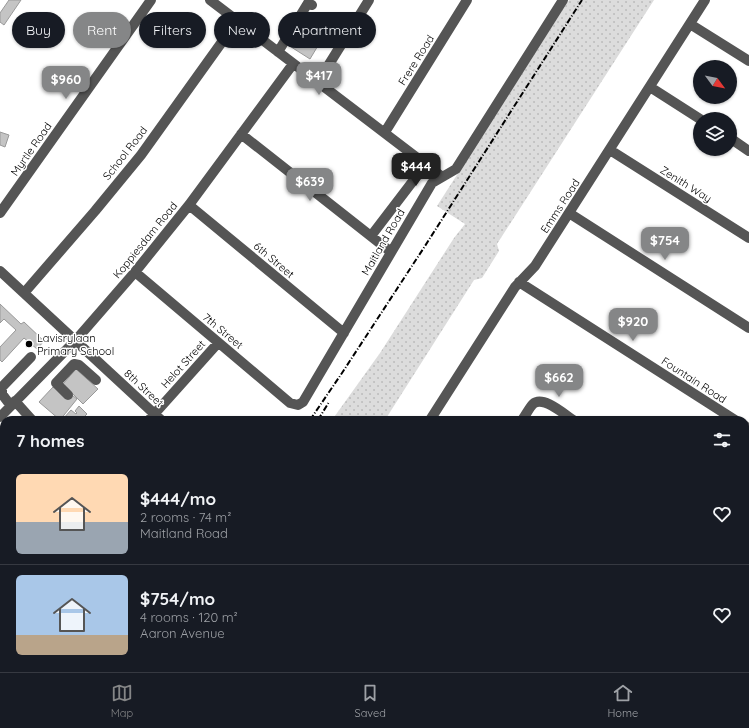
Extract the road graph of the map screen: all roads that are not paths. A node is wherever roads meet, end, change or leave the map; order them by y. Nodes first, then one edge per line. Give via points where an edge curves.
1 (150, 0) edge
2 (210, 0) edge
3 (369, 0) edge
4 (467, 0) edge
5 (563, 0) edge
6 (705, 0) edge
7 (312, 5) dead end
8 (225, 12) edge
9 (690, 24) junction
10 (270, 46) edge
11 (217, 48) edge
12 (278, 52) junction
13 (749, 62) edge
14 (293, 64) junction
15 (318, 82) junction
16 (650, 87) junction
17 (693, 115) edge
18 (385, 132) junction
19 (241, 134) junction
20 (737, 143) edge
21 (610, 150) junction
22 (749, 151) edge
23 (426, 164) junction
24 (442, 176) junction
25 (189, 205) junction
26 (0, 213) edge
27 (569, 213) junction
28 (371, 236) junction
29 (749, 238) edge
30 (391, 252) junction
31 (0, 271) edge
32 (135, 272) junction
33 (519, 282) junction
34 (24, 293) junction
35 (749, 328) edge
36 (344, 333) junction
37 (75, 341) junction
38 (218, 342) junction
39 (31, 357) dead end
40 (48, 369) junction
41 (59, 379) junction
42 (96, 380) dead end
43 (68, 395) dead end
44 (13, 404) junction
45 (298, 405) joint
46 (1, 416) edge
47 (27, 416) edge
48 (153, 416) edge
49 (157, 416) edge
50 (433, 416) edge
51 (524, 416) edge
52 (567, 416) edge
53 (727, 416) edge

1 - 26 street, Myrtle Road
2 - 8 street
3 - 15 street via 348,27
4 - 18 street, Frere Road
5 - 24 street, Maitland Road via 456,169
6 - 9 street, Emms Road
7 - 12 street via 308,3
9 - 13 street
9 - 16 street, Emms Road
10 - 12 street
11 - 34 street, School Road via 140,155
12 - 14 street
14 - 15 street
14 - 19 street, Koppiesdam Road
15 - 18 street
16 - 17 street
16 - 21 street, Emms Road
18 - 23 street
19 - 25 street, Koppiesdam Road
19 - 28 street
20 - 22 street
21 - 27 street, Emms Road
21 - 29 street, Zenith Way
23 - 24 street
23 - 28 street
24 - 30 street, Maitland Road via 432,183
25 - 32 street, Koppiesdam Road
25 - 36 street, 6th Street
27 - 33 street, Emms Road via 536,266
27 - 35 street
28 - 30 street
30 - 36 street, Maitland Road
31 - 34 street, 8th Street
32 - 37 street, Koppiesdam Road
32 - 38 street, 7th Street
33 - 50 street, Emms Road
33 - 53 street, Fountain Road
34 - 37 street, 8th Street
36 - 45 street, Maitland Road via 305,400
37 - 40 street, Koppiesdam Road
37 - 48 street, 8th Street
38 - 45 street, 7th Street via 290,403
38 - 49 street, Helot Street
39 - 44 street via 2,387 2,394
40 - 41 street
40 - 44 street, Koppiesdam Road
41 - 42 street via 76,364
41 - 43 street via 56,384
44 - 46 street, Koppiesdam Road
44 - 47 street
51 - 52 street via 532,404 544,401

